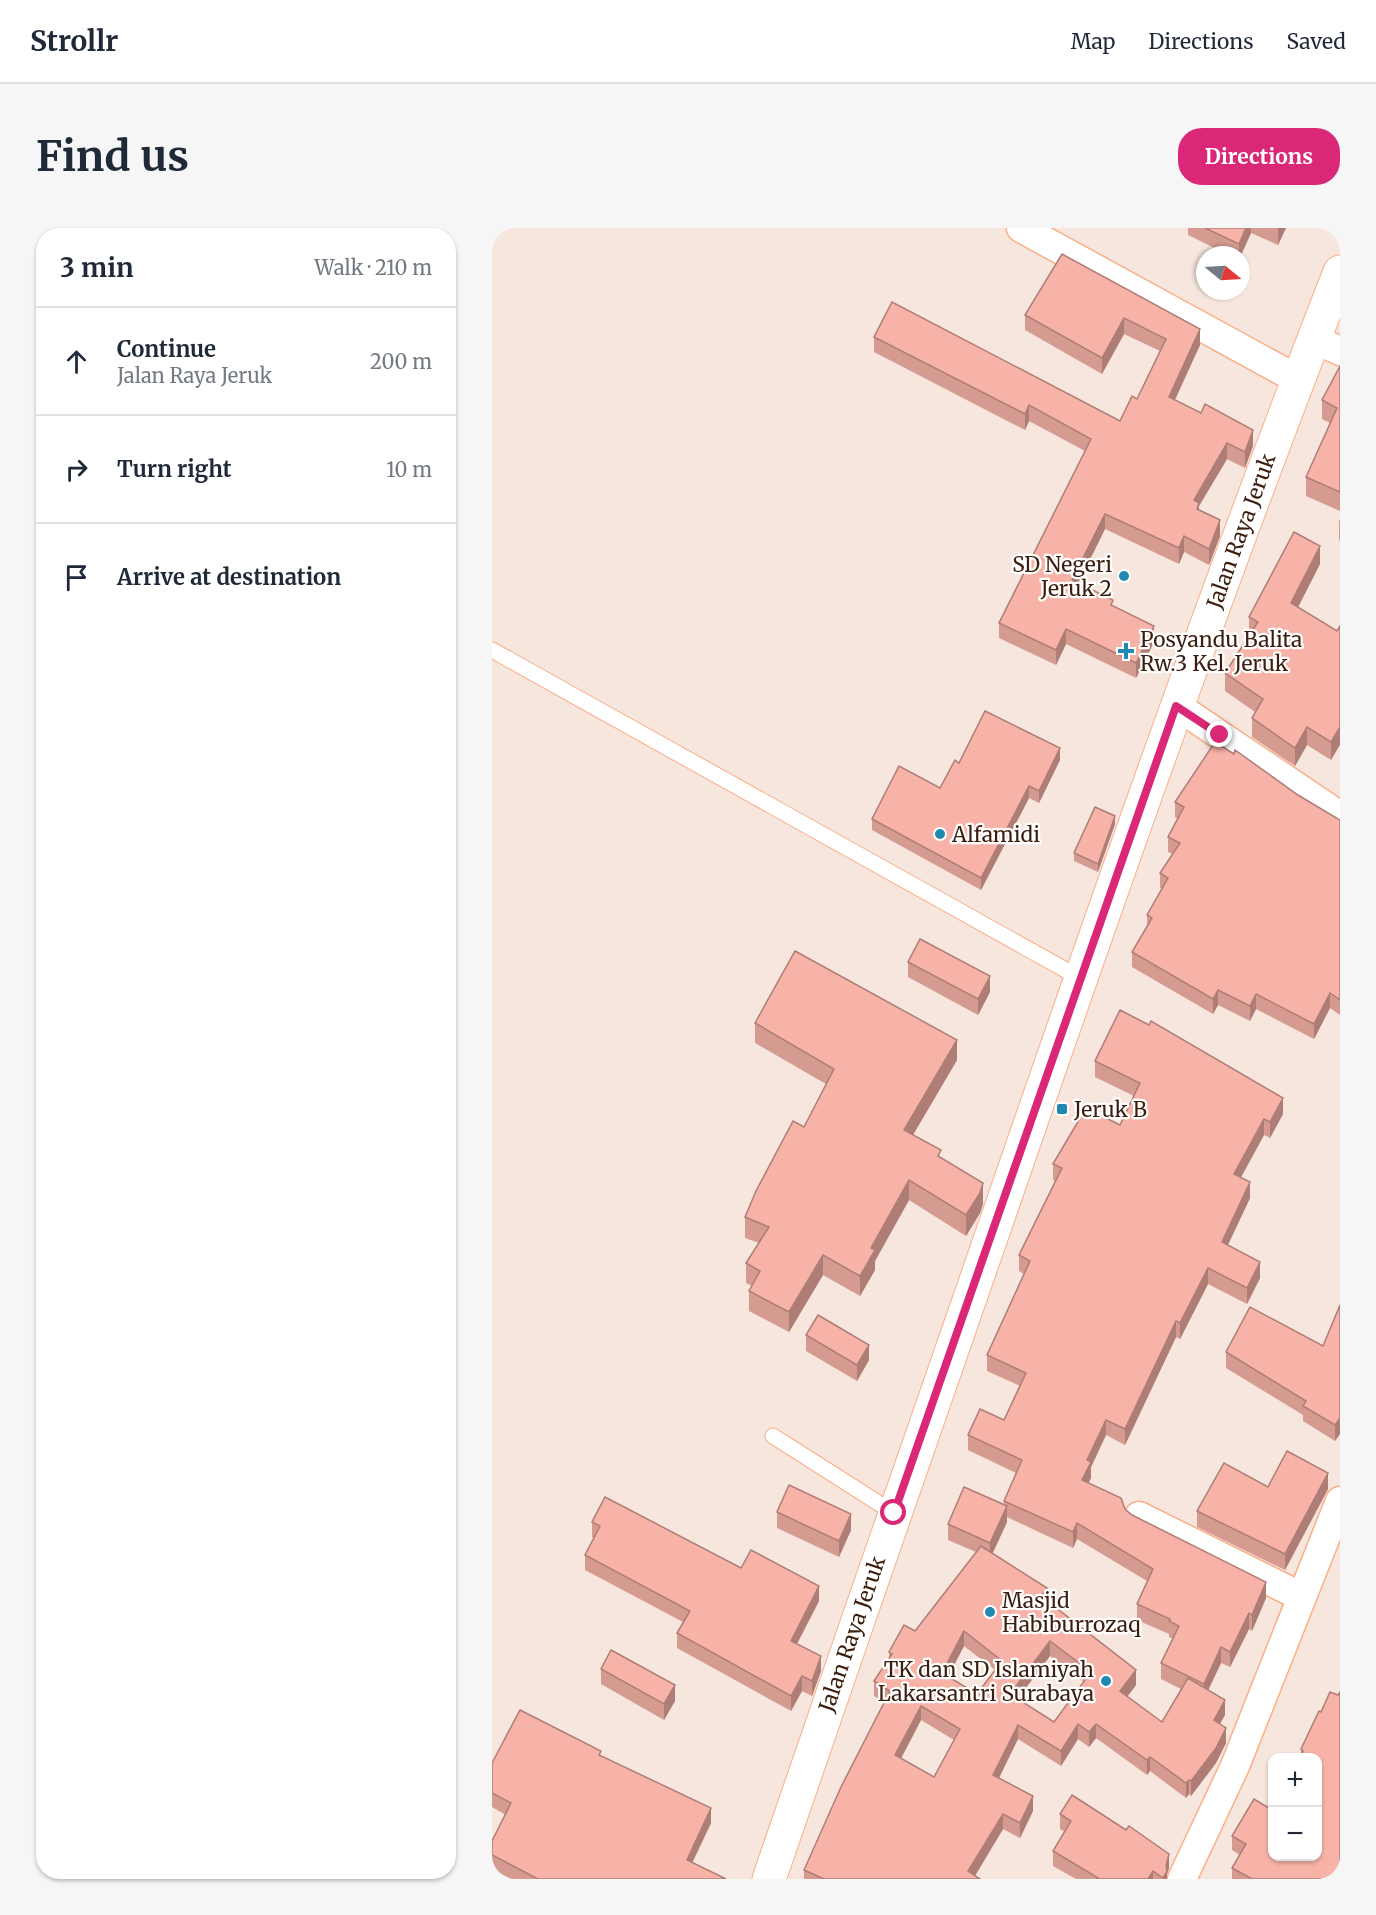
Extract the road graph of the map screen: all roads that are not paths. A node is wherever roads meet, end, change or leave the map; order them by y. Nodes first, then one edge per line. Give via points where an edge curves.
1 (1021, 228) edge
2 (1340, 272) edge
3 (1327, 345) edge
4 (1297, 379) junction
5 (492, 650) edge
6 (1176, 706) junction
7 (1340, 816) edge
8 (1080, 978) junction
9 (773, 1436) dead end
10 (1340, 1501) edge
11 (894, 1513) junction
12 (1139, 1516) edge
13 (1302, 1597) junction
14 (769, 1879) edge
15 (1182, 1879) edge

1 - 4 street
2 - 3 main road, Jalan Raya Jeruk
3 - 4 main road, Jalan Raya Jeruk
4 - 6 main road, Jalan Raya Jeruk
5 - 8 lane
6 - 7 street
6 - 8 main road, Jalan Raya Jeruk
8 - 11 main road, Jalan Raya Jeruk
9 - 11 lane
10 - 13 street
11 - 14 main road, Jalan Raya Jeruk
12 - 13 street
13 - 15 street via 1235,1766

